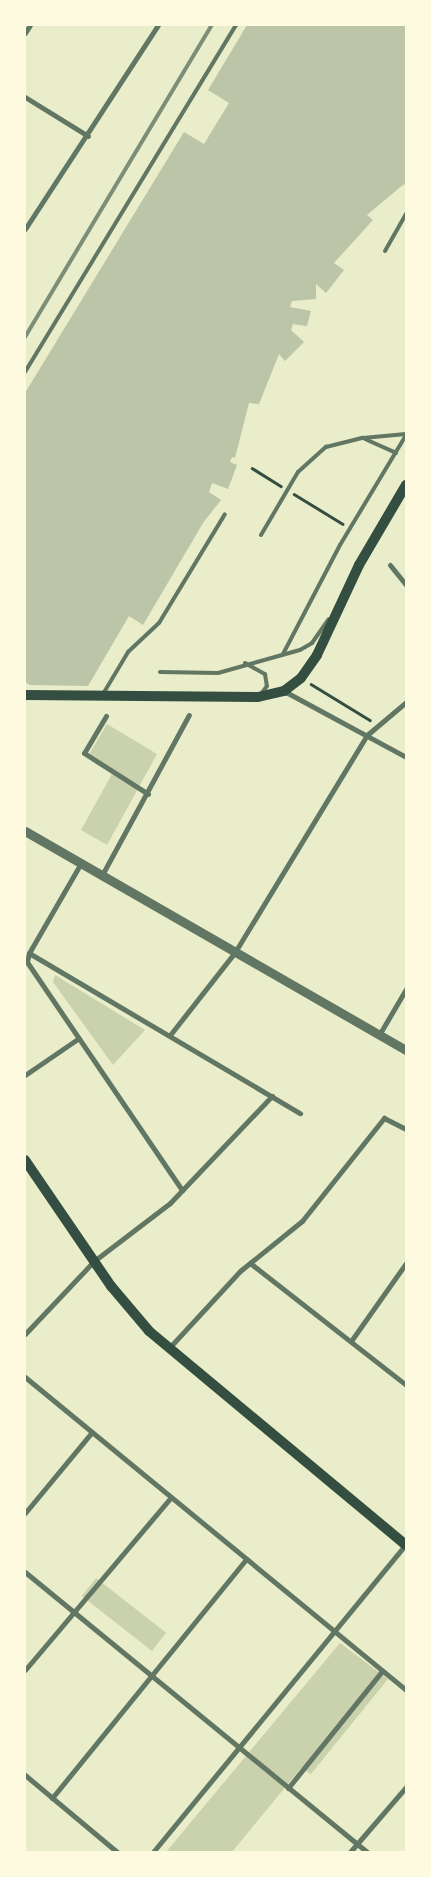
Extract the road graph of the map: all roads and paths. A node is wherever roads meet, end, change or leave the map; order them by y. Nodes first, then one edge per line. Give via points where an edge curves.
1 (30, 25) edge
2 (158, 25) edge
3 (236, 25) edge
4 (25, 33) edge
5 (25, 97) edge
6 (88, 136) junction
7 (406, 214) edge
8 (405, 220) edge
9 (25, 228) edge
10 (385, 251) dead end
11 (25, 372) edge
12 (406, 434) edge
13 (363, 438) junction
14 (396, 453) junction
15 (252, 468) dead end
16 (406, 485) edge
17 (287, 490) junction
18 (225, 514) dead end
19 (350, 528) junction
20 (261, 536) dead end
21 (390, 565) dead end
22 (406, 585) edge
23 (337, 606) junction
24 (283, 654) junction
25 (245, 663) junction
26 (160, 672) dead end
27 (301, 678) junction
28 (284, 691) junction
29 (25, 695) edge
30 (102, 696) junction
31 (258, 697) junction
32 (406, 702) edge
33 (189, 715) dead end
34 (106, 716) dead end
35 (377, 724) junction
36 (367, 735) junction
37 (406, 757) edge
38 (148, 794) junction
39 (25, 830) edge
40 (81, 863) junction
41 (102, 875) junction
42 (235, 952) junction
43 (29, 953) junction
44 (406, 989) edge
45 (170, 1035) junction
46 (379, 1035) junction
47 (78, 1038) junction
48 (406, 1050) edge
49 (25, 1075) edge
50 (272, 1096) junction
51 (300, 1113) dead end
52 (406, 1129) edge
53 (25, 1160) edge
54 (182, 1190) junction
55 (94, 1261) junction
56 (406, 1262) edge
57 (250, 1264) junction
58 (25, 1334) edge
59 (352, 1341) junction
60 (169, 1348) junction
61 (25, 1377) edge
62 (406, 1385) edge
63 (92, 1432) junction
64 (171, 1497) junction
65 (25, 1512) edge
66 (406, 1544) edge
67 (246, 1559) junction
68 (25, 1572) edge
69 (73, 1612) junction
70 (335, 1632) junction
71 (25, 1670) edge
72 (382, 1671) junction
73 (152, 1675) junction
74 (406, 1690) edge
75 (239, 1748) junction
76 (25, 1775) edge
77 (406, 1787) edge
78 (288, 1788) junction
79 (52, 1798) junction
80 (357, 1844) junction
81 (117, 1852) edge
82 (153, 1852) edge
83 (350, 1852) edge
84 (366, 1852) edge

1 - 4 street
2 - 6 street
3 - 11 lane
5 - 6 street
6 - 9 street
7 - 8 lane
8 - 10 lane
12 - 13 lane
12 - 14 lane
13 - 14 lane
13 - 17 lane via 326,447 298,472
14 - 19 lane
15 - 17 path
16 - 23 main road
17 - 19 path
17 - 20 lane
18 - 30 lane via 159,623 128,652
19 - 24 lane
21 - 22 street
23 - 24 lane via 308,647
23 - 27 main road via 317,655
24 - 25 lane
25 - 26 lane via 218,673
25 - 31 lane via 261,670 267,680 267,686
27 - 28 main road
27 - 35 path
28 - 31 main road
28 - 36 street
29 - 30 main road
30 - 31 main road
32 - 35 street
33 - 38 street
34 - 38 street via 84,752
35 - 36 street
36 - 37 street
36 - 42 street
38 - 41 street
39 - 40 street
40 - 41 street
40 - 43 street
41 - 42 street
42 - 45 street
42 - 46 street
43 - 45 street
43 - 47 street via 27,962
44 - 46 street
45 - 50 street
46 - 48 street
47 - 49 street
47 - 54 street
50 - 51 street
50 - 54 street
52 - 57 street via 384,1118 312,1210
53 - 55 main road
54 - 55 street
55 - 58 street
55 - 60 main road via 134,1315
56 - 59 street
57 - 59 street
57 - 60 street
59 - 62 street
60 - 66 main road
61 - 63 street
63 - 64 street
63 - 65 street
64 - 67 street
64 - 69 street
66 - 70 street
67 - 70 street
67 - 73 street
68 - 69 street
69 - 71 street
69 - 73 street
70 - 72 street
70 - 75 street
72 - 74 street
72 - 78 street
73 - 75 street
73 - 79 street
75 - 78 street
75 - 82 street
76 - 79 street
77 - 80 street
78 - 80 street
79 - 81 street
80 - 83 street
80 - 84 street

